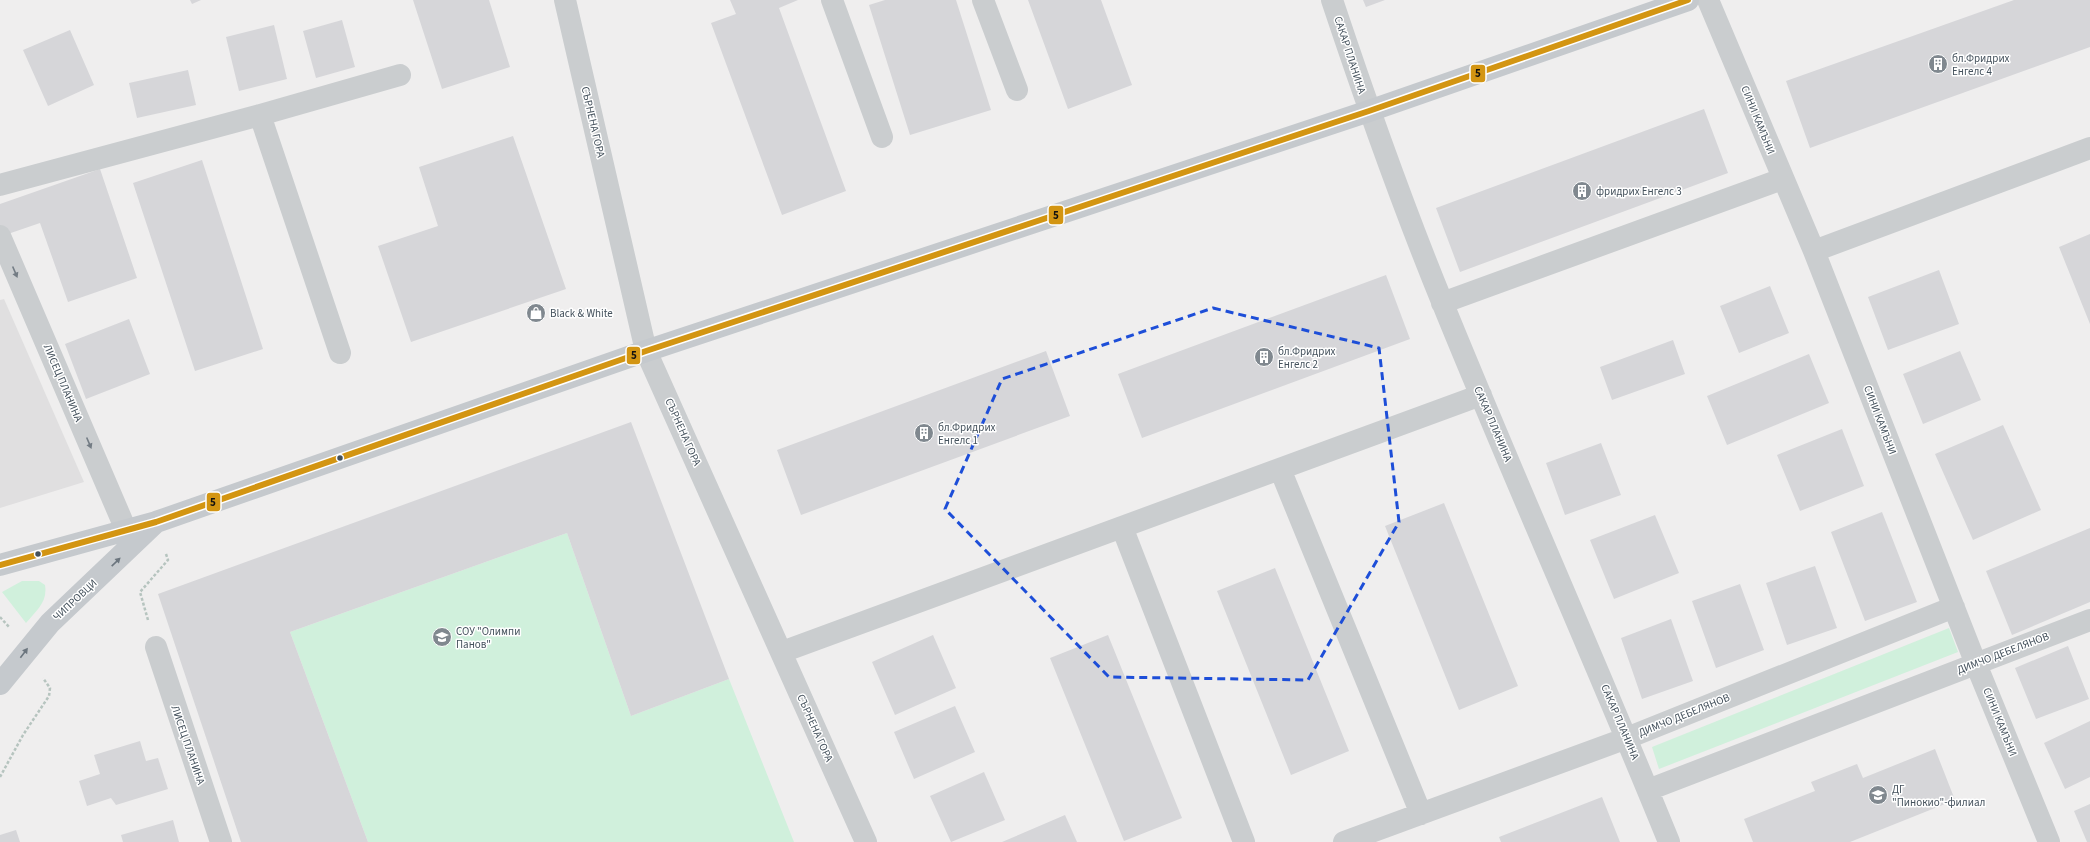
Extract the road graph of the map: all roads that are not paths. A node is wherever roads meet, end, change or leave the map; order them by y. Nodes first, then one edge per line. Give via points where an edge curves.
1 (564, 0) edge
2 (832, 0) edge
3 (983, 0) edge
4 (1332, 0) edge
5 (1688, 0) edge
6 (1708, 0) edge
7 (400, 75) dead end
8 (1017, 90) dead end
9 (1369, 111) junction
10 (260, 116) junction
11 (882, 137) dead end
12 (2090, 148) edge
13 (1782, 179) junction
14 (0, 185) edge
15 (0, 236) edge
16 (1814, 251) junction
17 (1442, 303) junction
18 (646, 351) junction
19 (340, 353) dead end
20 (1481, 395) junction
21 (1280, 469) junction
22 (156, 522) junction
23 (1122, 527) junction
24 (126, 530) junction
25 (0, 566) edge
26 (1954, 607) junction
27 (2090, 620) edge
28 (156, 647) road end
29 (782, 652) junction
30 (1976, 664) junction
31 (0, 684) edge
32 (1627, 738) junction
33 (1648, 790) junction
34 (1421, 814) junction
35 (221, 842) edge
36 (866, 842) edge
37 (1244, 842) edge
38 (1344, 842) edge
39 (1669, 842) edge
40 (2049, 842) edge

1 - 18 street, СЪРНЕНА ГОРА
2 - 11 street
3 - 8 street
4 - 9 street, САКАР ПЛАНИНА
5 - 9 main road, ЧИПРОВЦИ
6 - 13 street, СИНИ КАМЪНИ
7 - 10 street
9 - 17 street, САКАР ПЛАНИНА
9 - 18 main road, ЧИПРОВЦИ
10 - 14 street
10 - 19 street
12 - 16 street
13 - 16 street, СИНИ КАМЪНИ
13 - 17 street
15 -> 24 street, ЛИСЕЦ ПЛАНИНА
16 - 26 street, СИНИ КАМЪНИ
17 - 20 street, САКАР ПЛАНИНА
18 - 22 main road, ЧИПРОВЦИ
18 - 29 street, СЪРНЕНА ГОРА
20 - 21 street
20 - 32 street, САКАР ПЛАНИНА
21 - 23 street
21 - 34 street
22 - 24 main road, ЧИПРОВЦИ
31 -> 22 main road, ЧИПРОВЦИ via 50,624
23 - 29 street
23 - 37 street
24 - 25 main road, ЧИПРОВЦИ
26 - 30 street, СИНИ КАМЪНИ
26 - 32 street, ДИМЧО ДЕБЕЛЯНОВ
27 - 30 street, ДИМЧО ДЕБЕЛЯНОВ
28 - 35 street, ЛИСЕЦ ПЛАНИНА
29 - 36 street, СЪРНЕНА ГОРА
30 - 33 street, ДИМЧО ДЕБЕЛЯНОВ
30 - 40 street, СИНИ КАМЪНИ
32 - 33 street, САКАР ПЛАНИНА
32 - 34 street, ДИМЧО ДЕБЕЛЯНОВ
33 - 39 street, САКАР ПЛАНИНА
34 - 38 street, ДИМЧО ДЕБЕЛЯНОВ

